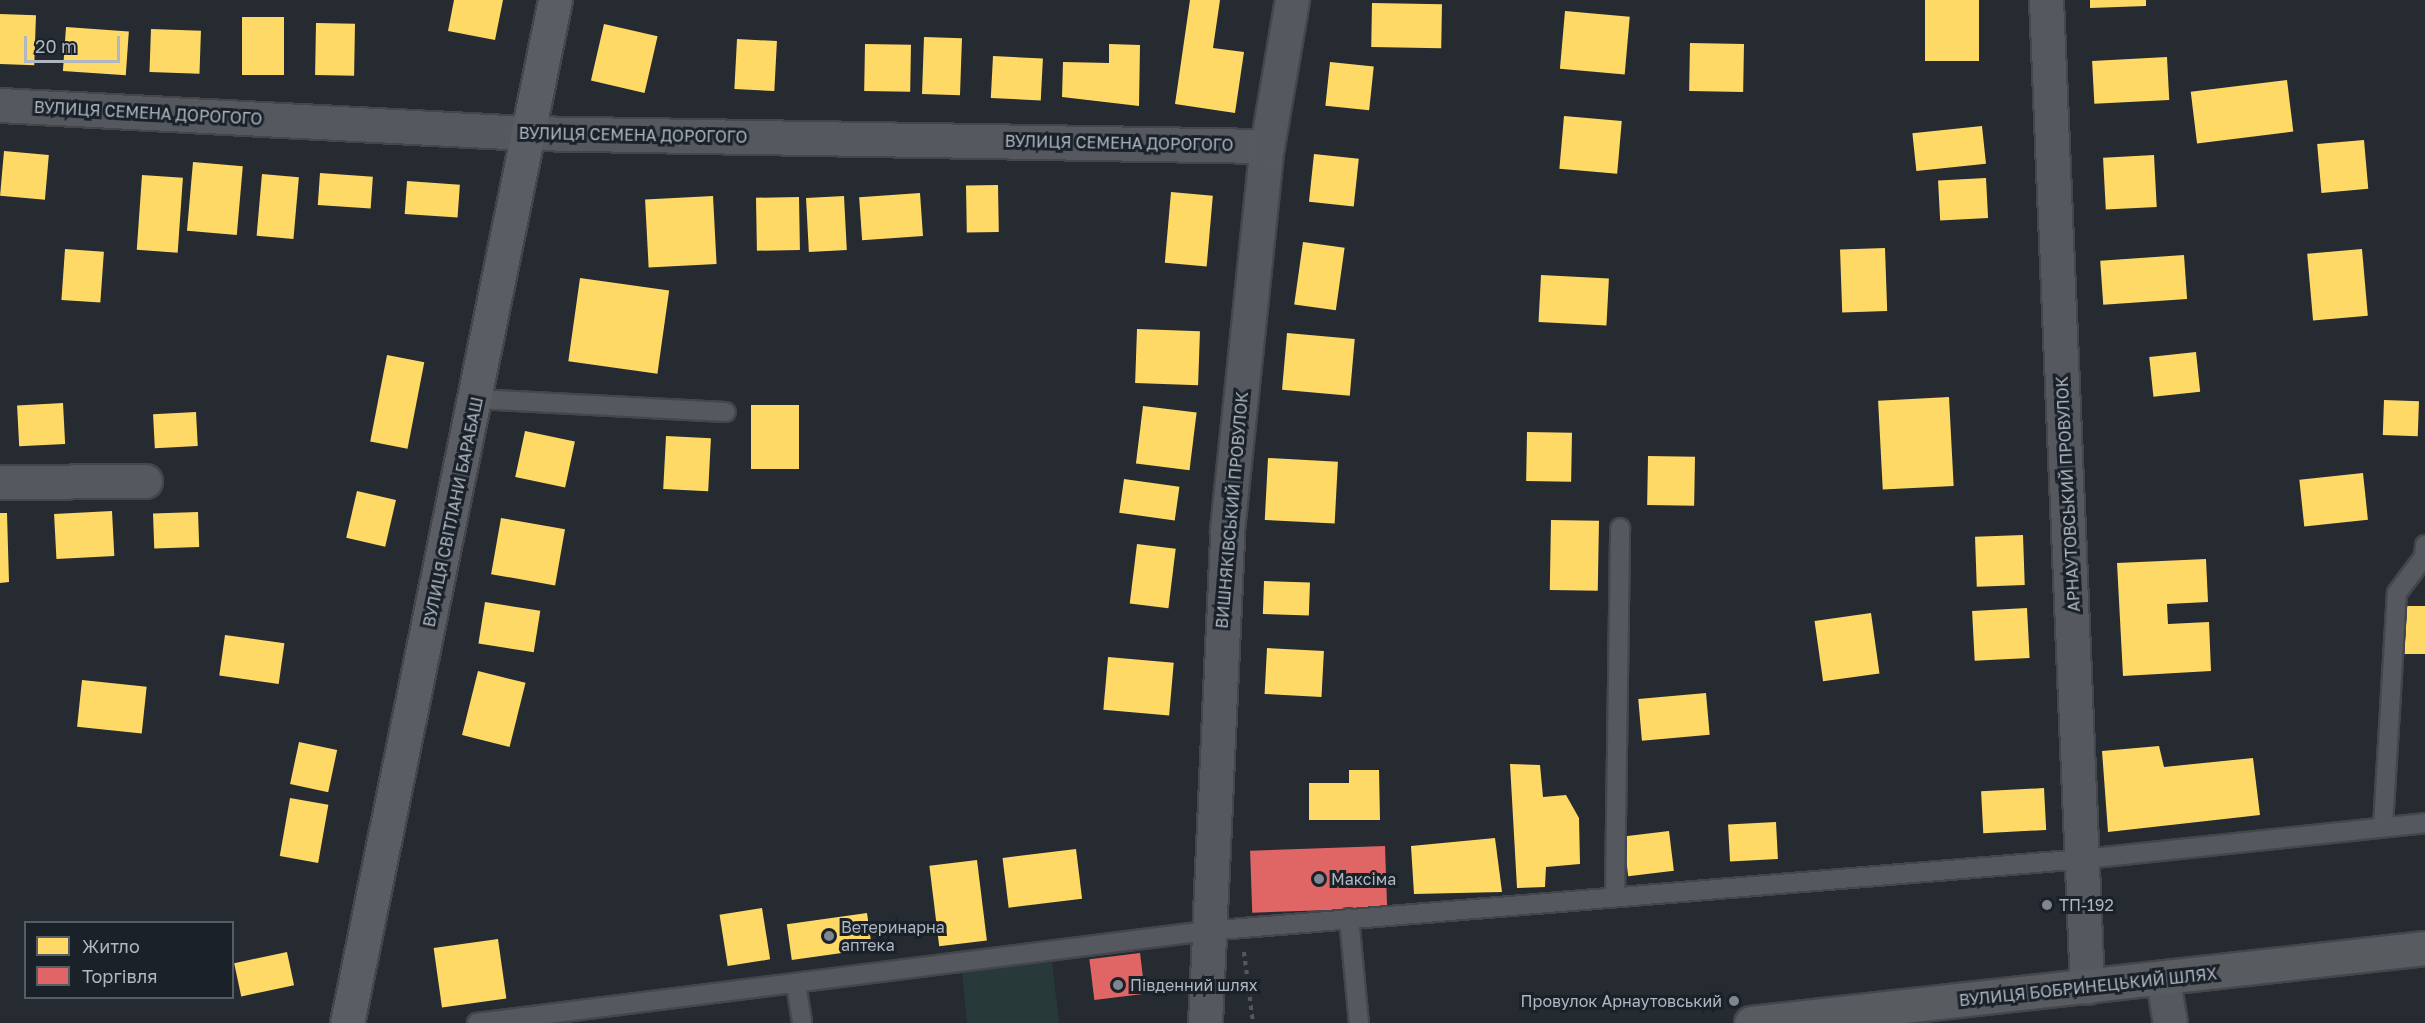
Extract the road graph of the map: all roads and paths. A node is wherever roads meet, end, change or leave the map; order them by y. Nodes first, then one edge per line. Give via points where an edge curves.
1 (555, 0) edge
2 (1292, 0) edge
3 (2046, 0) edge
4 (0, 105) edge
5 (526, 133) junction
6 (1267, 146) junction
7 (476, 399) junction
8 (726, 412) dead end
9 (145, 481) dead end
10 (0, 482) edge
11 (1620, 528) dead end
12 (2425, 553) edge
13 (2425, 823) edge
14 (2383, 827) junction
15 (2084, 859) junction
16 (1615, 895) junction
17 (1349, 918) junction
18 (1241, 928) junction
19 (1206, 931) junction
20 (2425, 948) edge
21 (2163, 980) junction
22 (796, 984) junction
23 (2087, 987) junction
24 (347, 1023) edge
25 (477, 1023) edge
26 (802, 1023) edge
27 (1205, 1023) edge
28 (1253, 1023) edge
29 (1359, 1023) edge
30 (1751, 1023) edge
31 (2170, 1023) edge

1 - 5 street, ВУЛИЦЯ СВІТЛАНИ БАРАБАШ
2 - 6 street, ВИШНЯКІВСЬКИЙ ПРОВУЛОК
3 - 15 street, АРНАУТОВСЬКИЙ ПРОВУЛОК
4 - 5 street, ВУЛИЦЯ СЕМЕНА ДОРОГОГО
5 - 6 street, ВУЛИЦЯ СЕМЕНА ДОРОГОГО
5 - 7 street, ВУЛИЦЯ СВІТЛАНИ БАРАБАШ
6 - 19 street, ВИШНЯКІВСЬКИЙ ПРОВУЛОК via 1227,530
7 - 8 lane
7 - 24 street, ВУЛИЦЯ СВІТЛАНИ БАРАБАШ
9 - 10 street
11 - 16 lane
12 - 14 lane via 2397,593
13 - 14 lane
14 - 15 lane
15 - 16 lane
15 - 23 street, АРНАУТОВСЬКИЙ ПРОВУЛОК
16 - 17 lane
17 - 18 lane
17 - 29 lane
18 - 19 lane
18 - 28 path
19 - 22 lane
19 - 27 street, ВИШНЯКІВСЬКИЙ ПРОВУЛОК
20 - 21 main road, ВУЛИЦЯ БОБРИНЕЦЬКИЙ ШЛЯХ
21 - 23 main road, ВУЛИЦЯ БОБРИНЕЦЬКИЙ ШЛЯХ
21 - 31 street
22 - 25 lane
22 - 26 lane
23 - 30 main road, ВУЛИЦЯ БОБРИНЕЦЬКИЙ ШЛЯХ

